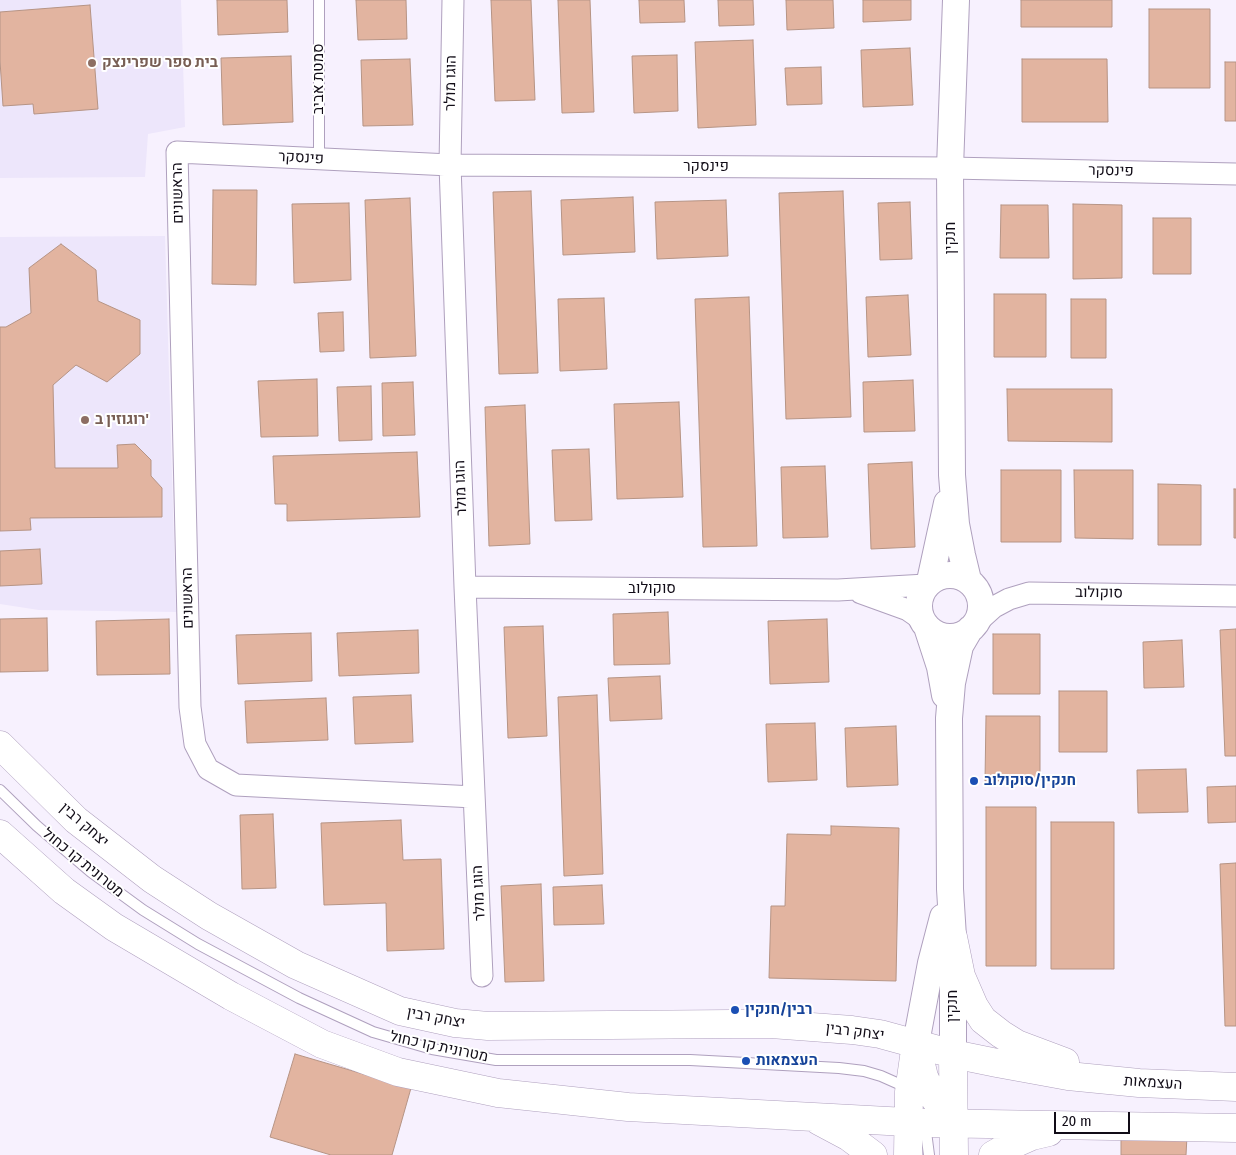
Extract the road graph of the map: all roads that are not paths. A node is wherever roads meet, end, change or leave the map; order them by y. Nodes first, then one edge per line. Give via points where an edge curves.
1 (319, 0) edge
2 (453, 0) edge
3 (956, 0) edge
4 (177, 152) joint
5 (319, 159) junction
6 (450, 165) junction
7 (950, 168) junction
8 (1236, 174) edge
9 (952, 475) junction
10 (968, 580) junction
11 (928, 583) junction
12 (465, 588) junction
13 (838, 590) junction
14 (1236, 596) edge
15 (924, 623) junction
16 (972, 628) junction
17 (949, 718) junction
18 (0, 746) edge
19 (0, 790) edge
20 (474, 798) junction
21 (0, 834) edge
22 (950, 889) junction
23 (953, 937) junction
24 (482, 976) dead end
25 (916, 1043) junction
26 (953, 1054) junction
27 (1139, 1083) junction
28 (1236, 1087) edge
29 (916, 1111) junction
30 (810, 1117) junction
31 (953, 1124) junction
32 (1073, 1125) junction
33 (1236, 1128) edge
34 (873, 1155) edge
35 (908, 1155) edge
36 (929, 1155) edge
37 (954, 1155) edge
38 (993, 1155) edge

1 - 5 lane, סמטת אביב
2 - 6 street, הוגו מולר
3 - 7 street, חנקין
4 - 5 street, פינסקר
4 - 20 street, הראשונים via 190,707 195,744 208,769 236,785
5 - 6 street, פינסקר
6 - 7 street, פינסקר
6 - 12 street, הוגו מולר
7 - 8 street, פינסקר
7 - 9 street, חנקין
9 - 10 street, חנקין via 956,524
9 - 11 street, חנקין
10 - 11 street via 949,574
10 - 16 street via 980,597 981,608
11 - 13 street, סוקולוב
11 - 15 street via 919,598 918,609
12 - 13 street, סוקולוב
12 - 20 street, הוגו מולר
13 - 15 street, סוקולוב via 891,603 908,610
14 - 16 street, סוקולוב via 1029,593 994,606
15 - 16 street via 935,634 945,637 955,637
15 - 17 street, חנקין via 940,667
16 - 17 street, חנקין via 960,646
17 - 22 street, חנקין
18 - 25 main road, יצחק רבין via 76,820 152,879 209,916 296,965 400,1011 455,1023 497,1026 780,1025 852,1030
19 - 29 lane, מטרונית קו כחול via 90,872 143,910 198,944 373,1032 432,1049 496,1060 690,1060 864,1071 898,1084
20 - 24 street, הוגו מולר
21 - 30 main road via 64,891 114,927 231,996 322,1044 362,1060 398,1072 498,1093 628,1107
22 - 23 street, חנקין
22 - 25 street, חנקין via 931,963
23 - 26 street, חנקין
23 - 27 main road via 961,976 974,1006 984,1020 1001,1034 1038,1053
25 - 26 main road, יצחק רבין
25 - 29 main road
25 - 31 main road via 924,1077
26 - 27 main road, העצמאות via 1068,1076
26 - 31 main road, חנקין
27 - 28 main road, העצמאות
29 - 30 main road
29 - 31 main road
29 - 35 main road
29 - 36 lane
30 - 34 main road via 849,1137
31 - 32 main road
31 - 37 main road, חנקין
32 - 33 main road
32 - 38 main road via 1032,1136

